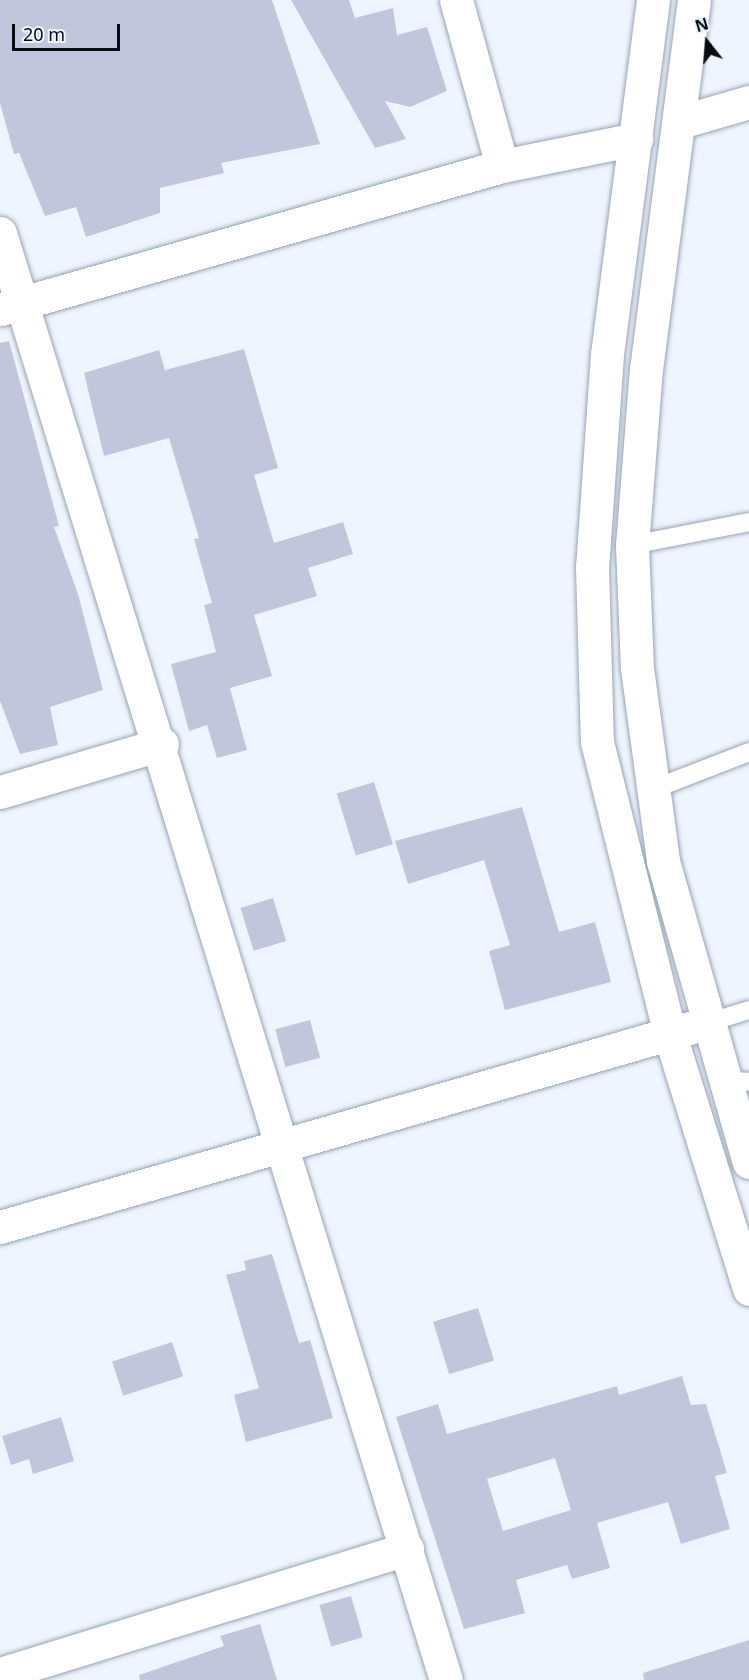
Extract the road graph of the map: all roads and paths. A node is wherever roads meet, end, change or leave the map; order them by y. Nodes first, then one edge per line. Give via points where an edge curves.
1 (456, 0) edge
2 (653, 0) edge
3 (694, 0) edge
4 (749, 102) edge
5 (680, 122) junction
6 (636, 139) junction
7 (502, 166) junction
8 (0, 232) edge
9 (11, 306) edge
10 (749, 522) edge
11 (632, 545) junction
12 (162, 744) junction
13 (749, 752) edge
14 (651, 790) junction
15 (0, 792) edge
16 (749, 1010) edge
17 (707, 1023) junction
18 (670, 1035) junction
19 (737, 1081) edge
20 (282, 1144) junction
21 (749, 1162) edge
22 (0, 1227) edge
23 (749, 1289) edge
24 (407, 1549) junction
25 (0, 1674) edge
26 (446, 1680) edge

1 - 7 street
2 - 6 street
3 - 5 street
4 - 5 street
5 - 11 street via 646,368
6 - 7 street
6 - 18 street via 607,354 592,566 593,678 597,742 614,827
7 - 9 street
8 - 9 street
9 - 12 street
10 - 11 lane
11 - 14 street via 637,669
12 - 15 street
12 - 20 street
13 - 14 lane
14 - 17 street via 663,861
16 - 17 lane
17 - 18 street
17 - 19 street
18 - 20 street
18 - 23 street
19 - 21 street
20 - 22 street
20 - 24 street
24 - 25 street
24 - 26 street

